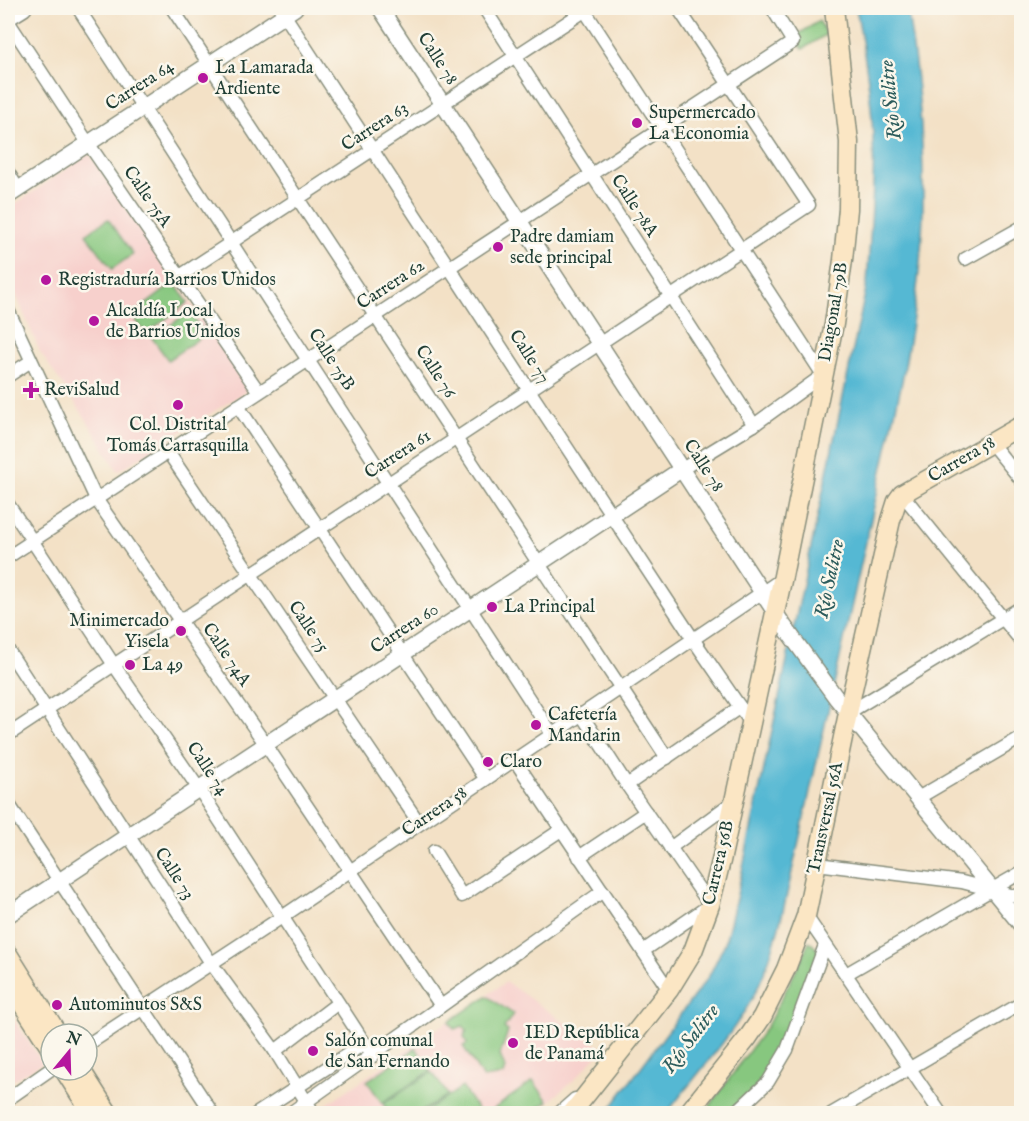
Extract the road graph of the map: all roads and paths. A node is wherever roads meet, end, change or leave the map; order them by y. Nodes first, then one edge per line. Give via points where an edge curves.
1 (24, 8) edge
2 (78, 8) edge
3 (172, 8) edge
4 (380, 8) edge
5 (484, 8) edge
6 (586, 8) edge
7 (678, 8) edge
8 (772, 8) edge
9 (834, 8) edge
10 (287, 10) edge
11 (8, 20) edge
12 (516, 56) junction
13 (209, 64) junction
14 (730, 85) junction
15 (442, 104) junction
16 (143, 107) junction
17 (662, 129) junction
18 (88, 144) junction
19 (372, 150) junction
20 (8, 172) edge
21 (592, 174) junction
22 (13, 193) edge
23 (299, 198) junction
24 (520, 222) junction
25 (1022, 227) edge
26 (230, 243) junction
27 (741, 250) junction
28 (965, 259) dead end
29 (449, 268) junction
30 (180, 276) junction
31 (671, 296) junction
32 (8, 310) edge
33 (377, 315) junction
34 (599, 344) junction
35 (309, 360) junction
36 (31, 361) junction
37 (823, 375) junction
38 (8, 376) edge
39 (529, 390) junction
40 (259, 392) junction
41 (238, 406) junction
42 (754, 425) junction
43 (1022, 425) edge
44 (457, 438) junction
45 (991, 443) junction
46 (168, 452) junction
47 (682, 469) junction
48 (1022, 481) edge
49 (389, 483) junction
50 (902, 494) junction
51 (96, 499) junction
52 (8, 504) edge
53 (613, 515) junction
54 (320, 529) junction
55 (32, 541) junction
56 (8, 556) edge
57 (540, 563) junction
58 (250, 574) junction
59 (782, 579) junction
60 (762, 592) junction
61 (1022, 607) edge
62 (470, 609) junction
63 (1003, 618) junction
64 (181, 620) junction
65 (779, 620) junction
66 (693, 639) junction
67 (1022, 642) edge
68 (8, 650) edge
69 (404, 654) junction
70 (114, 665) junction
71 (621, 687) junction
72 (335, 699) junction
73 (842, 706) junction
74 (740, 707) junction
75 (46, 710) junction
76 (581, 714) junction
77 (751, 723) junction
78 (552, 734) junction
79 (8, 735) edge
80 (1022, 737) edge
81 (266, 745) junction
82 (667, 758) junction
83 (514, 759) junction
84 (486, 778) junction
85 (627, 785) junction
86 (199, 789) junction
87 (918, 798) junction
88 (734, 801) junction
89 (8, 802) edge
90 (646, 812) junction
91 (419, 823) junction
92 (561, 830) junction
93 (128, 836) junction
94 (670, 848) junction
95 (434, 851) dead end
96 (579, 857) junction
97 (817, 864) junction
98 (349, 870) junction
99 (1022, 872) edge
100 (60, 881) junction
101 (992, 889) junction
102 (603, 891) junction
103 (1022, 898) edge
104 (710, 905) junction
105 (8, 915) edge
106 (806, 916) junction
107 (282, 917) junction
108 (1022, 926) edge
109 (825, 945) junction
110 (643, 951) junction
111 (8, 954) edge
112 (211, 963) junction
113 (846, 974) junction
114 (8, 982) edge
115 (669, 990) junction
116 (338, 1003) junction
117 (1022, 1004) edge
118 (441, 1006) junction
119 (145, 1008) junction
120 (50, 1022) edge
121 (39, 1030) edge
122 (99, 1037) edge
123 (365, 1043) junction
124 (275, 1051) junction
125 (373, 1056) junction
126 (910, 1068) junction
127 (39, 1077) edge
128 (72, 1082) edge
129 (89, 1082) edge
130 (595, 1083) junction
131 (297, 1086) junction
132 (8, 1099) edge
133 (306, 1101) junction
134 (690, 1112) edge
135 (92, 1113) edge
136 (110, 1113) edge
137 (213, 1113) edge
138 (256, 1113) edge
139 (289, 1113) edge
140 (314, 1113) edge
141 (558, 1113) edge
142 (571, 1113) edge
143 (734, 1113) edge
144 (831, 1113) edge
145 (941, 1113) edge

1 - 11 street
2 - 16 street, Calle 75B
3 - 13 street, Calle 76
4 - 15 street, Calle 78
5 - 12 street, Calle 78A
6 - 12 street, Carrera 63
6 - 17 street
7 - 14 street
8 - 14 street, Carrera 62 via 794,42
9 - 37 main road, Diagonal 79B via 849,142 848,209 834,324
10 - 13 street, Carrera 64
10 - 19 street, Calle 77
11 - 18 street, Calle 75A
12 - 15 street, Carrera 63
12 - 21 street, Calle 78A
13 - 16 street, Carrera 64
13 - 23 street, Calle 76
14 - 17 street, Carrera 62
14 - 27 street, Carrera 61 via 809,205
15 - 19 street, Carrera 63
15 - 24 street, Calle 78
16 - 18 street, Carrera 64
16 - 26 street, Calle 75B
17 - 21 street, Carrera 62
17 - 27 street
18 - 22 street, Carrera 64
18 - 30 street, Calle 75A
19 - 23 street, Carrera 63
19 - 29 street, Calle 77
20 - 22 street
21 - 24 street, Carrera 62
21 - 31 street, Calle 78A
23 - 26 street, Carrera 63
23 - 33 street, Calle 76
24 - 29 street, Carrera 62
24 - 34 street, Calle 78
25 - 28 street
26 - 30 street, Carrera 63
26 - 35 street, Calle 75B
27 - 31 street, Carrera 61
27 - 37 street
29 - 33 street, Carrera 62
29 - 39 street, Calle 77
30 - 40 street, Calle 75A
31 - 34 street, Carrera 61
31 - 42 street, Calle 78A
32 - 36 street, Calle 74A
33 - 35 street, Carrera 62
33 - 44 street, Calle 76
34 - 39 street, Carrera 61
34 - 47 street, Calle 78
35 - 40 street, Carrera 62
35 - 49 street, Calle 75B
36 - 38 street
36 - 51 street, Calle 74A
37 - 42 street, Carrera 60
37 - 59 main road, Diagonal 79B
39 - 44 street, Carrera 61
39 - 53 street, Calle 77
40 - 41 street, Carrera 62
41 - 46 street, Carrera 62
41 - 54 street
42 - 47 street, Carrera 60
43 - 45 main road, Carrera 58
44 - 49 street, Carrera 61
44 - 57 street, Calle 76
45 - 48 street
45 - 50 main road, Carrera 58
46 - 51 street, Carrera 62
46 - 58 street, Calle 75
47 - 53 street, Carrera 60
47 - 60 street, Calle 78
49 - 54 street, Carrera 61
49 - 62 street, Calle 75B
50 - 63 street
50 - 73 main road, Transversal 56A via 891,520
51 - 55 street, Carrera 62
51 - 64 street, Calle 74A
52 - 55 street, Calle 74
53 - 57 street, Carrera 60
53 - 66 street, Calle 77
54 - 58 street, Carrera 61
54 - 69 street
55 - 56 street, Carrera 62
55 - 70 street, Calle 74
57 - 62 street, Carrera 60
57 - 71 street, Calle 76
58 - 64 street, Carrera 61
58 - 72 street, Calle 75
59 - 60 street, Carrera 58
59 - 65 main road, Diagonal 79B
60 - 65 street, Calle 78
60 - 66 street, Carrera 58
61 - 63 street
62 - 69 street, Carrera 60
62 - 78 street, Calle 75B
63 - 67 street
63 - 73 street
64 - 70 street, Carrera 61
64 - 81 street, Calle 74A
65 - 73 street, Calle 78
65 - 77 main road, Carrera 56B
66 - 71 street, Carrera 58
66 - 74 street, Calle 77
68 - 75 street, Calle 73
69 - 72 street, Carrera 60
69 - 84 street
70 - 75 street, Carrera 61
70 - 86 street, Calle 74
71 - 76 street, Carrera 58
71 - 82 street, Calle 76
72 - 81 street, Carrera 60
72 - 91 street, Calle 75
73 - 87 street, Calle 78
73 - 97 main road, Transversal 56A
74 - 77 street, Calle 77
74 - 82 street
75 - 79 street, Carrera 61
75 - 93 street, Calle 73
76 - 78 street, Carrera 58
76 - 85 street
77 - 88 main road, Carrera 56B
78 - 83 street, Carrera 58
80 - 87 street
81 - 86 street, Carrera 60
81 - 98 street, Calle 74A
82 - 85 street
83 - 84 street, Carrera 58
83 - 92 street
84 - 91 street, Carrera 58
85 - 90 street
86 - 93 street, Carrera 60
86 - 107 street, Calle 74
87 - 101 street, Calle 78
88 - 94 street
88 - 104 main road, Carrera 56B
89 - 100 street
90 - 94 street
90 - 96 street
91 - 98 street, Carrera 58
92 - 95 street via 462,896
92 - 96 street
93 - 100 street, Carrera 60
93 - 112 street, Calle 73
94 - 104 street
96 - 102 street
97 - 101 street via 951,880
97 - 106 main road, Transversal 56A
98 - 107 street, Carrera 58
98 - 118 street, Calle 74A
99 - 101 street
100 - 105 street, Carrera 60
100 - 119 street
101 - 103 street
101 - 108 street, Calle 78
101 - 113 street
102 - 110 street
102 - 118 street
104 - 110 street
104 - 115 main road, Carrera 56B via 693,951
106 - 109 street
106 - 134 main road, Transversal 56A via 762,1017
107 - 112 street, Carrera 58
107 - 116 street, Calle 74
109 - 113 street
109 - 143 street via 787,1050 768,1082
110 - 115 street
111 - 120 main road
112 - 119 street, Carrera 58
112 - 124 street, Calle 73
113 - 126 street
114 - 121 main road
115 - 130 main road, Carrera 56B
116 - 123 street, Calle 74
116 - 124 street
117 - 126 street
118 - 125 street
119 - 122 street, Carrera 58
119 - 137 street
123 - 125 street, Calle 74
123 - 131 street
124 - 131 street, Calle 73
125 - 133 street
126 - 144 street
126 - 145 street
127 - 132 street
128 - 135 main road
129 - 136 main road
130 - 141 street
130 - 142 main road
131 - 133 street, Calle 73
131 - 138 street
133 - 139 street
133 - 140 street, Calle 73

